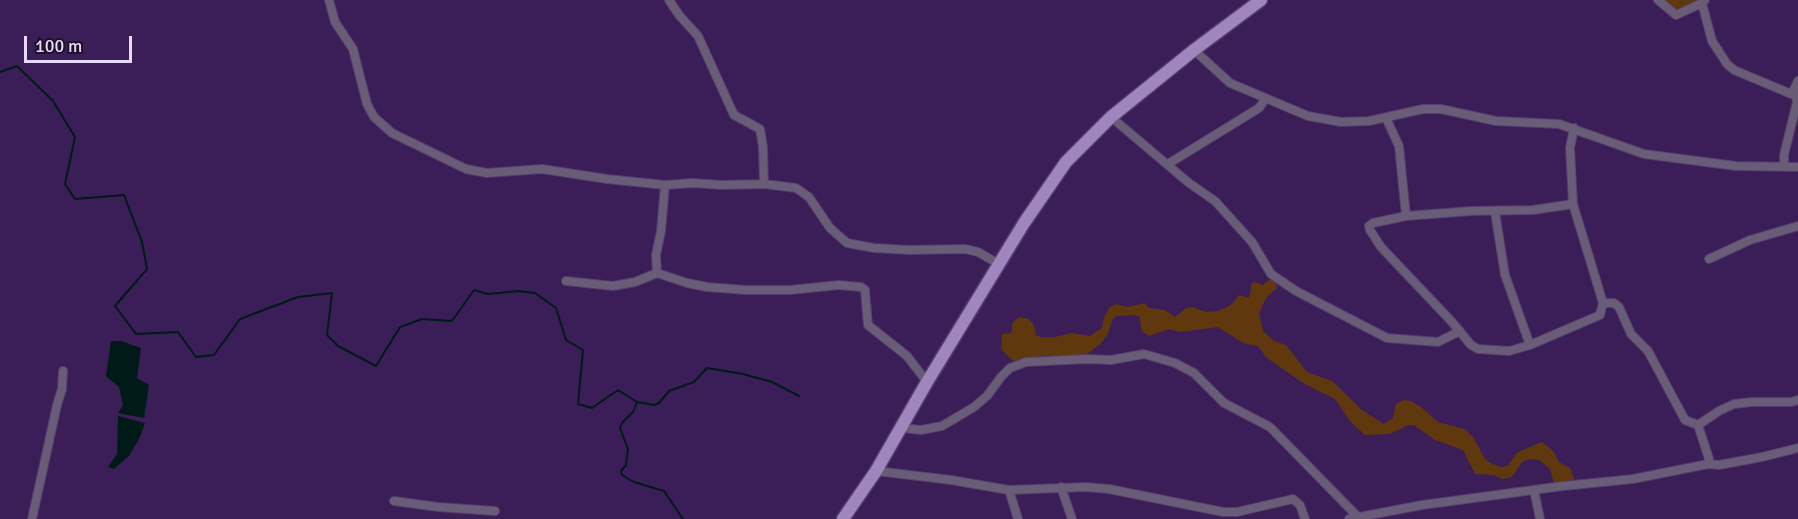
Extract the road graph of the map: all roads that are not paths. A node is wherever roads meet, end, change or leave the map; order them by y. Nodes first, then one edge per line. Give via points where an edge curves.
1 (329, 0) edge
2 (669, 0) edge
3 (1261, 0) edge
4 (1658, 0) edge
5 (1704, 2) edge
6 (1194, 50) junction
7 (1798, 81) edge
8 (1797, 97) edge
9 (1266, 98) junction
10 (1111, 117) junction
11 (1386, 118) junction
12 (1574, 128) junction
13 (1168, 164) junction
14 (1784, 166) junction
15 (1798, 167) edge
16 (764, 184) junction
17 (665, 185) junction
18 (1573, 204) junction
19 (1495, 212) junction
20 (1406, 216) junction
21 (1798, 226) edge
22 (1709, 259) dead end
23 (999, 264) junction
24 (657, 273) junction
25 (566, 281) dead end
26 (1603, 303) junction
27 (1460, 331) junction
28 (1530, 345) junction
29 (63, 371) dead end
30 (927, 382) junction
31 (1798, 400) edge
32 (1698, 425) junction
33 (902, 428) junction
34 (1798, 448) edge
35 (1708, 464) junction
36 (876, 471) junction
37 (1061, 487) junction
38 (1009, 490) junction
39 (1534, 490) junction
40 (394, 501) dead end
41 (495, 511) dead end
42 (1358, 517) junction
43 (32, 519) edge
44 (843, 519) edge
45 (1018, 519) edge
46 (1072, 519) edge
47 (1305, 519) edge
48 (1349, 519) edge
49 (1540, 519) edge

1 - 17 street via 335,22 353,49 374,117 392,133 466,169 487,173 542,169
2 - 16 street via 698,36 734,114 760,129
3 - 6 main road
4 - 5 street via 1676,15
5 - 8 street via 1712,41 1727,64
6 - 9 street via 1230,83
6 - 10 main road
7 - 8 street via 1793,91
8 - 14 street
9 - 11 street via 1308,116 1341,122
9 - 13 street via 1259,108
10 - 13 street
10 - 23 main road via 1066,162
11 - 12 street via 1441,109 1496,121
11 - 20 street via 1400,146
12 - 14 street via 1644,154 1712,164
12 - 18 street via 1570,148
13 - 27 street via 1215,201 1252,242 1271,274 1296,291 1387,338 1438,342
14 - 15 street
16 - 17 street
16 - 23 street via 802,192 847,243 909,250 964,249
17 - 24 street
18 - 19 street
18 - 26 street
19 - 20 street
19 - 28 street via 1505,275
20 - 27 street via 1373,223 1370,230 1381,247
21 - 22 street via 1750,240
23 - 30 main road
24 - 25 street via 613,286
24 - 30 street via 707,287 746,290 861,287 866,290 868,325 907,356
26 - 28 street via 1600,315
26 - 32 street via 1619,307 1631,334 1652,357 1682,415
27 - 28 street via 1478,349 1509,351
29 - 43 street
30 - 33 main road
31 - 32 street via 1734,404
32 - 35 street
33 - 36 main road
33 - 42 street via 942,426 974,407 1011,368 1026,362 1111,360 1144,354 1194,373 1224,403 1270,427
34 - 35 street
35 - 39 street via 1633,479
36 - 38 street
36 - 44 main road
37 - 38 street
37 - 46 street
37 - 47 street via 1109,489 1223,512 1293,499
38 - 45 street
39 - 42 street
39 - 49 street
40 - 41 street
42 - 48 street

